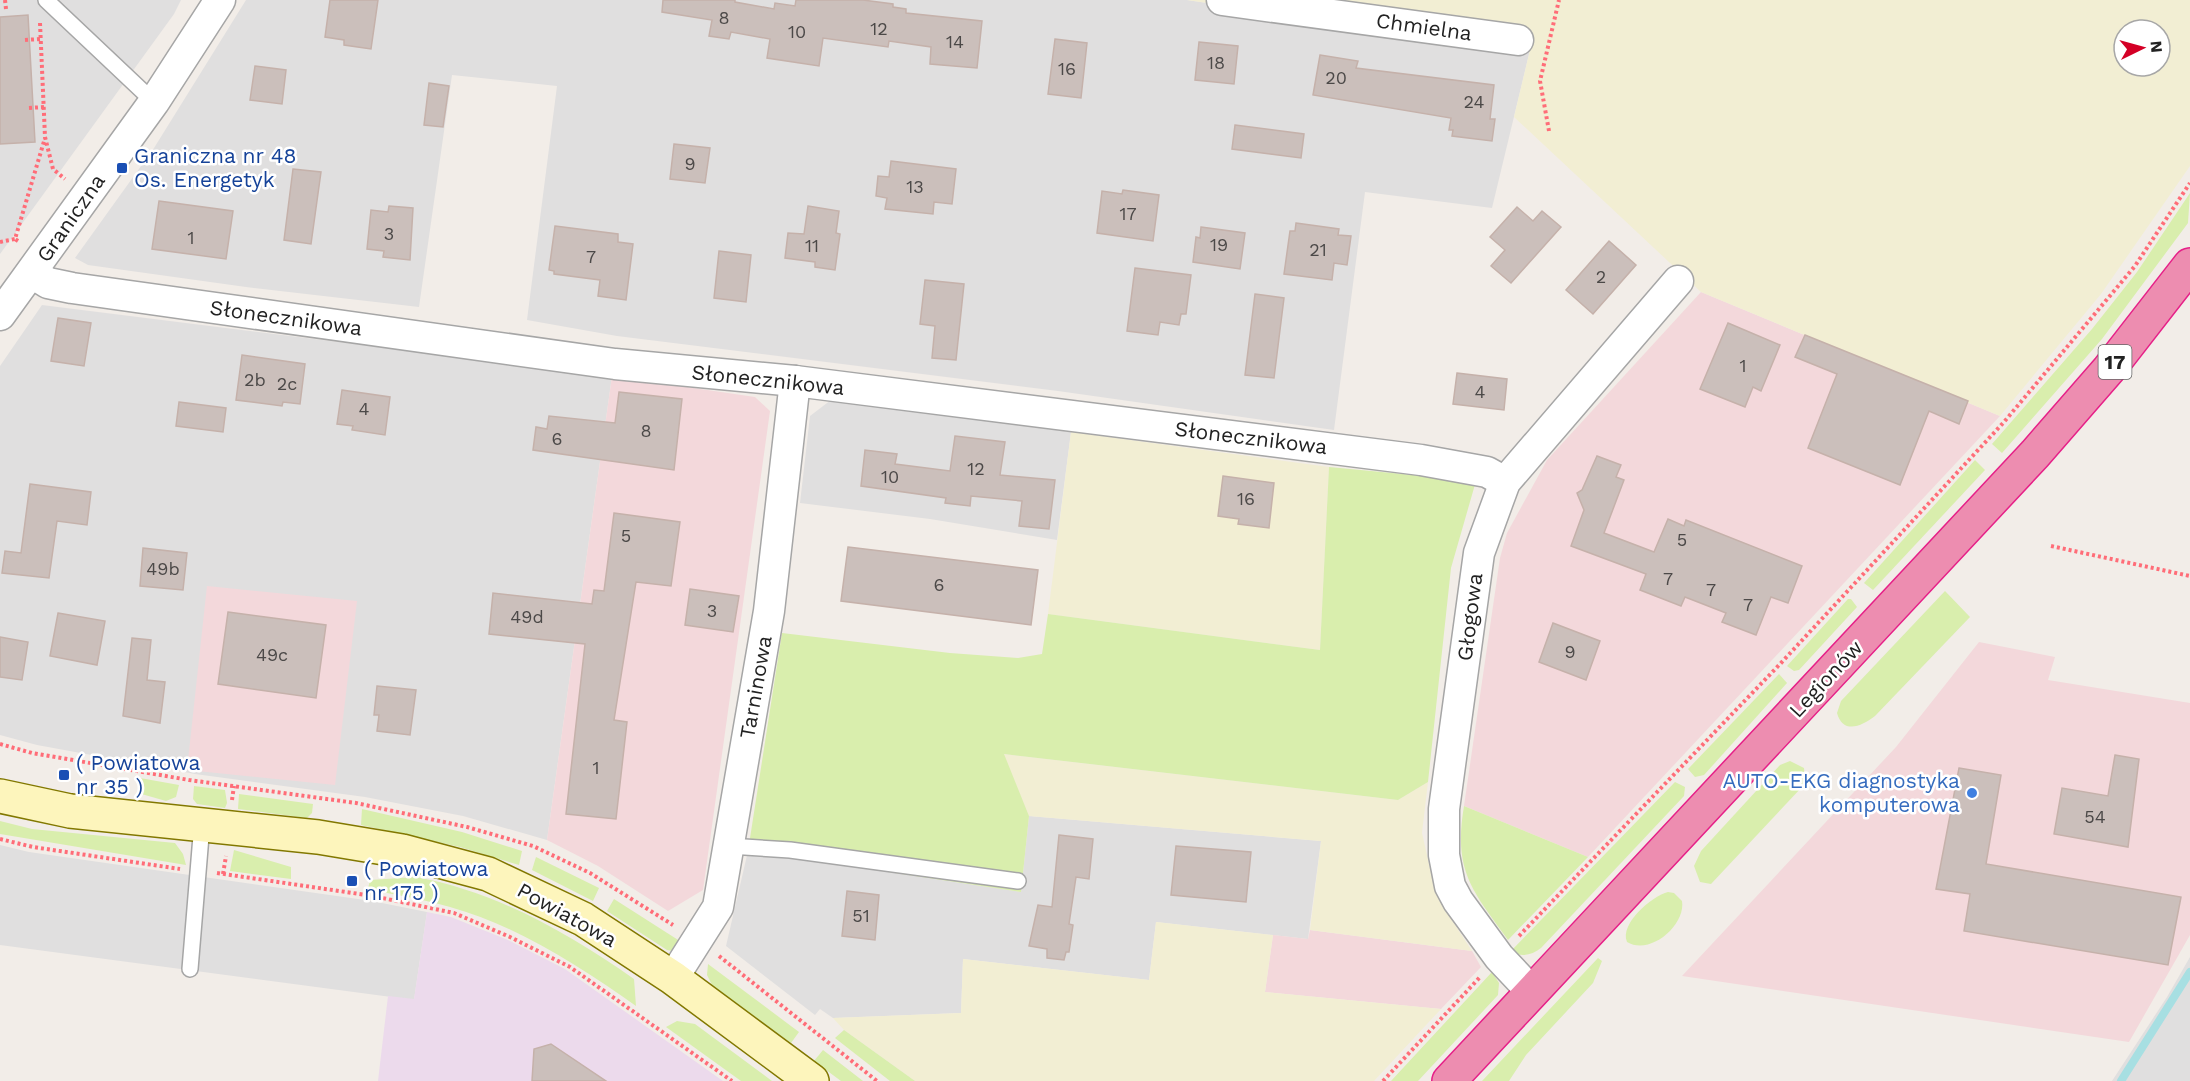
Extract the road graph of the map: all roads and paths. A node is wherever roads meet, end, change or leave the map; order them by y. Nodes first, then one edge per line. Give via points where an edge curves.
1 (5, 0) edge
2 (46, 0) edge
3 (220, 0) edge
4 (1222, 0) edge
5 (1559, 0) edge
6 (6, 9) dead end
7 (39, 18) dead end
8 (40, 39) junction
9 (25, 40) dead end
10 (1518, 40) dead end
11 (153, 102) junction
12 (44, 107) junction
13 (29, 108) dead end
14 (1550, 131) dead end
15 (45, 137) junction
16 (65, 179) dead end
17 (2190, 183) edge
18 (15, 239) junction
19 (0, 242) edge
20 (20, 243) dead end
21 (2190, 266) edge
22 (32, 273) junction
23 (1678, 281) dead end
24 (0, 315) edge
25 (795, 381) junction
26 (1505, 482) junction
27 (2051, 546) dead end
28 (2190, 576) edge
29 (0, 796) edge
30 (202, 824) junction
31 (0, 839) edge
32 (729, 846) junction
33 (226, 849) dead end
34 (199, 871) junction
35 (223, 874) junction
36 (1018, 881) dead end
37 (1518, 937) dead end
38 (1488, 968) dead end
39 (190, 969) dead end
40 (673, 978) junction
41 (1532, 993) junction
42 (732, 1081) edge
43 (812, 1081) edge
44 (1383, 1081) edge
45 (1449, 1081) edge

1 - 6 path
2 - 11 lane
3 - 11 street, Graniczna
4 - 10 street, Chmielna
5 - 14 path via 1540,81
7 - 8 path
8 - 9 path
8 - 12 path
11 - 22 street, Graniczna
12 - 13 path
12 - 15 path
15 - 16 path via 52,169
15 - 18 path
17 - 37 path via 2135,266 2004,422 1781,663
18 - 19 path
18 - 20 path
21 - 41 highway, Legionów / 17 via 2109,369 2035,454
22 - 24 street, Graniczna
22 - 25 street, Słonecznikowa via 48,282 83,290 615,364
23 - 26 street, Głogowa
25 - 26 street, Słonecznikowa via 1421,460 1487,472
25 - 32 street, Tarninowa via 769,611
26 - 41 street, Głogowa via 1484,533 1475,572 1443,839 1450,886 1458,901 1499,957
27 - 28 path
29 - 30 street, Powiatowa via 70,810
30 - 34 lane
30 - 40 street, Powiatowa via 402,851 488,874 583,919
31 - 34 path
32 - 36 lane via 790,850
32 - 40 street, Tarninowa via 718,907
33 - 35 path
34 - 35 path
34 - 39 lane
35 - 42 path via 373,896 454,913 570,967
38 - 44 path
40 - 43 street, Powiatowa
41 - 45 highway, Legionów / 17

